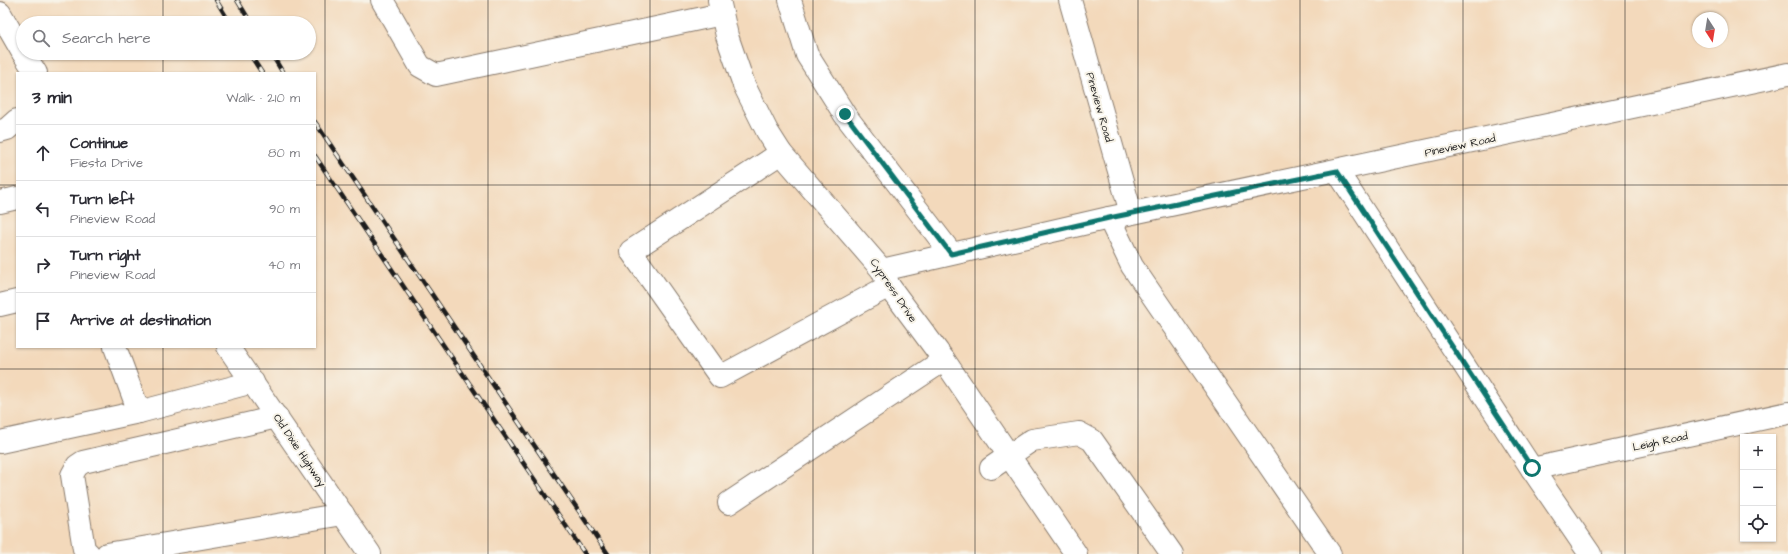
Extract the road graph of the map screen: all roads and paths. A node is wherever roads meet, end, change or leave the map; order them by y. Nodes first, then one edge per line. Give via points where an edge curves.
1 (382, 0) edge
2 (790, 0) edge
3 (1070, 0) edge
4 (721, 7) edge
5 (0, 13) edge
6 (16, 41) edge
7 (28, 60) edge
8 (35, 72) edge
9 (1788, 74) edge
10 (781, 153) junction
11 (1337, 171) junction
12 (16, 198) edge
13 (0, 202) edge
14 (1131, 213) junction
15 (1109, 218) junction
16 (951, 254) junction
17 (885, 278) junction
18 (16, 301) edge
19 (0, 305) edge
20 (115, 348) edge
21 (229, 348) edge
22 (944, 360) junction
23 (253, 382) junction
24 (139, 412) junction
25 (1788, 413) edge
26 (277, 417) junction
27 (0, 442) edge
28 (1010, 455) junction
29 (991, 468) dead end
30 (1532, 468) junction
31 (729, 502) dead end
32 (343, 514) junction
33 (89, 554) edge
34 (107, 554) edge
35 (370, 554) edge
36 (1076, 554) edge
37 (1172, 554) edge
38 (1330, 554) edge
39 (1590, 554) edge

1 - 4 street via 420,66 436,75
2 - 16 street via 807,55 845,114
3 - 14 street, Pineview Road
4 - 10 street, Cypress Drive via 727,36 744,85
5 - 6 street
7 - 8 street
9 - 11 street, Pineview Road
10 - 17 street, Cypress Drive
10 - 17 street, Pineview Road via 631,251 720,377
11 - 14 street, Pineview Road
11 - 30 street
12 - 13 street
14 - 15 street, Pineview Road
15 - 16 street, Pineview Road
15 - 38 street via 1132,266
16 - 17 street, Pineview Road
17 - 22 street, Cypress Drive
18 - 19 street
20 - 24 street
21 - 23 street, Old Dixie Highway
22 - 28 street, Cypress Drive
22 - 31 street
23 - 24 street
23 - 26 street, Old Dixie Highway
24 - 27 street
25 - 30 street, Leigh Road
26 - 32 street, Old Dixie Highway
26 - 33 street via 83,462 77,466 72,475 84,549
28 - 29 street
28 - 36 street, Cypress Drive
28 - 37 street via 1032,440 1079,433 1092,440
30 - 39 street
32 - 34 street
32 - 35 street, Old Dixie Highway

